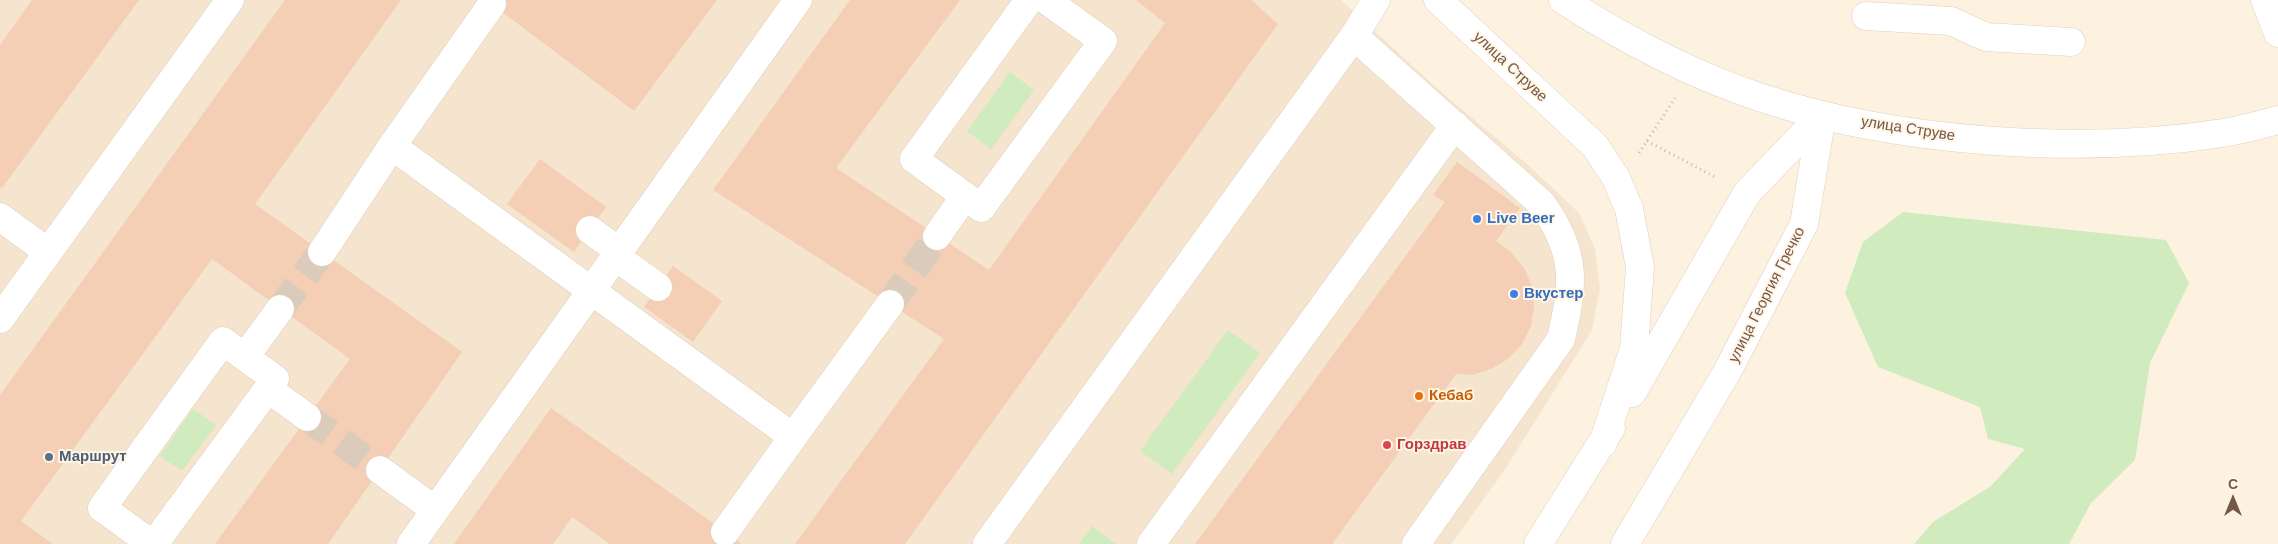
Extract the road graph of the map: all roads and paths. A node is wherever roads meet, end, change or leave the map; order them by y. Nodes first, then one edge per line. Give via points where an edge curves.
1 (230, 0) edge
2 (798, 0) edge
3 (1029, 0) edge
4 (1046, 0) edge
5 (1376, 0) edge
6 (1438, 0) edge
7 (1563, 0) edge
8 (2265, 0) edge
9 (492, 4) dead end
10 (1951, 10) edge
11 (1866, 16) dead end
12 (2278, 33) edge
13 (1354, 36) junction
14 (2070, 42) dead end
15 (1678, 93) dead end
16 (1822, 116) junction
17 (2278, 120) edge
18 (1455, 125) junction
19 (1647, 141) junction
20 (392, 146) junction
21 (1637, 155) dead end
22 (1721, 180) dead end
23 (965, 196) junction
24 (0, 217) edge
25 (590, 230) dead end
26 (937, 236) tunnel mouth
27 (48, 252) junction
28 (322, 252) tunnel mouth
29 (617, 254) junction
30 (658, 287) dead end
31 (591, 291) junction
32 (890, 304) tunnel mouth
33 (280, 309) tunnel mouth
34 (0, 319) edge
35 (245, 357) junction
36 (268, 389) junction
37 (308, 417) tunnel mouth
38 (793, 437) junction
39 (1602, 443) junction
40 (380, 470) tunnel mouth
41 (435, 510) junction
42 (724, 532) dead end
43 (153, 544) edge
44 (411, 544) edge
45 (988, 544) edge
46 (1151, 544) edge
47 (1416, 544) edge
48 (1538, 544) edge
49 (1625, 544) edge

1 - 27 street
2 - 29 street
3 - 23 street via 914,159
4 - 23 street via 1103,41 981,208
5 - 13 street
6 - 39 street, улица Струве via 1595,146 1616,178 1629,208 1640,267 1634,349
7 - 16 street, улица Струве via 1639,45 1695,72 1758,97
8 - 12 street
9 - 20 street
10 - 11 street
10 - 14 street via 1986,37
13 - 18 street
13 - 45 street
15 - 19 path
16 - 17 street, улица Струве via 1938,136 2086,143 2224,133
16 - 39 street via 1747,193
16 - 49 street, улица Георгия Гречко via 1804,224 1727,372
18 - 46 street
18 - 47 street via 1542,204 1558,226 1569,257 1568,305 1560,339
19 - 21 path
19 - 22 path
20 - 28 street
20 - 31 street
23 - 26 street
24 - 27 street
25 - 29 street
27 - 34 street
29 - 30 street
29 - 31 street
31 - 38 street
31 - 41 street
32 - 38 street
33 - 35 street
35 - 36 street via 275,379
35 - 43 street via 223,341 102,508
36 - 37 street
36 - 43 street
38 - 42 street
39 - 48 street
40 - 41 street
41 - 44 street

